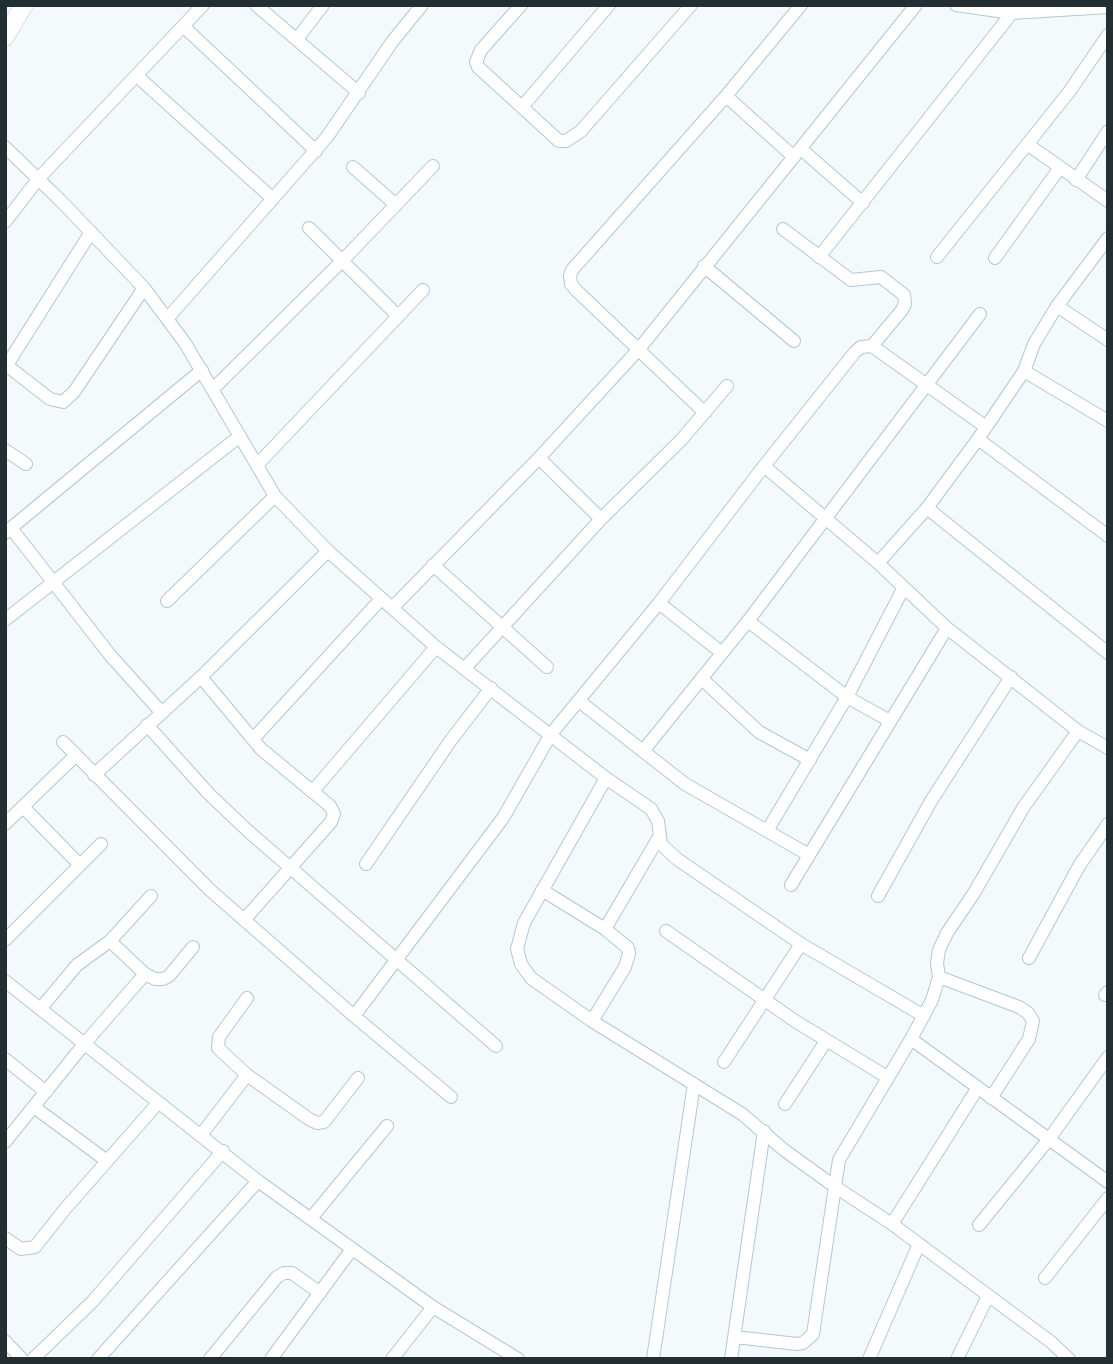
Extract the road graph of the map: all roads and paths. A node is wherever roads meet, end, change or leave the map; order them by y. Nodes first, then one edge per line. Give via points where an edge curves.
1 (24, 5) edge
2 (203, 5) edge
3 (256, 5) edge
4 (323, 5) edge
5 (422, 5) edge
6 (521, 5) edge
7 (609, 5) edge
8 (691, 5) edge
9 (801, 5) edge
10 (916, 5) edge
11 (956, 5) edge
12 (1081, 7) edge
13 (1108, 7) edge
14 (1012, 13) junction
15 (183, 26) junction
16 (1108, 35) edge
17 (5, 37) edge
18 (297, 39) junction
19 (137, 76) junction
20 (359, 93) junction
21 (726, 96) junction
22 (522, 107) junction
23 (1108, 131) edge
24 (1027, 144) junction
25 (5, 147) edge
26 (316, 151) junction
27 (797, 153) junction
28 (433, 166) dead end
29 (353, 167) dead end
30 (1059, 169) junction
31 (39, 178) junction
32 (1076, 180) junction
33 (273, 199) junction
34 (1108, 201) edge
35 (863, 203) junction
36 (396, 205) junction
37 (5, 222) edge
38 (309, 228) dead end
39 (783, 229) dead end
40 (91, 232) junction
41 (1108, 238) edge
42 (819, 257) junction
43 (937, 257) dead end
44 (995, 258) dead end
45 (343, 260) junction
46 (704, 266) junction
47 (144, 288) junction
48 (423, 290) dead end
49 (1057, 306) junction
50 (980, 314) dead end
51 (398, 316) junction
52 (167, 319) junction
53 (1108, 340) edge
54 (794, 341) dead end
55 (872, 346) junction
56 (639, 349) junction
57 (6, 366) edge
58 (202, 370) junction
59 (1024, 371) junction
60 (727, 386) dead end
61 (928, 386) junction
62 (213, 389) junction
63 (705, 413) junction
64 (1108, 421) edge
65 (986, 427) junction
66 (240, 436) junction
67 (978, 439) junction
68 (5, 450) edge
69 (539, 458) junction
70 (26, 464) dead end
71 (257, 465) junction
72 (764, 466) junction
73 (275, 496) junction
74 (926, 508) junction
75 (827, 518) junction
76 (601, 519) junction
77 (8, 530) edge
78 (1108, 536) edge
79 (328, 551) junction
80 (878, 563) junction
81 (433, 565) junction
82 (52, 582) junction
83 (903, 589) junction
84 (381, 598) junction
85 (167, 601) dead end
86 (659, 603) junction
87 (392, 608) junction
88 (5, 620) edge
89 (748, 621) junction
90 (503, 628) junction
91 (947, 628) junction
92 (436, 647) junction
93 (722, 653) junction
94 (1108, 653) edge
95 (547, 667) dead end
96 (465, 668) junction
97 (201, 677) junction
98 (1011, 677) junction
99 (702, 679) junction
100 (491, 688) junction
101 (847, 697) junction
102 (579, 701) junction
103 (162, 713) junction
104 (890, 721) junction
105 (147, 725) junction
106 (1078, 731) junction
107 (551, 734) junction
108 (253, 739) junction
109 (63, 742) dead end
110 (1108, 748) edge
111 (643, 751) junction
112 (76, 755) junction
113 (810, 760) junction
114 (94, 775) junction
115 (606, 778) junction
116 (313, 792) junction
117 (23, 807) junction
118 (5, 824) edge
119 (767, 831) junction
120 (1106, 831) edge
121 (659, 837) junction
122 (101, 844) dead end
123 (809, 855) junction
124 (366, 864) dead end
125 (80, 865) junction
126 (290, 869) junction
127 (790, 886) dead end
128 (542, 890) junction
129 (150, 896) dead end
130 (878, 896) dead end
131 (244, 920) junction
132 (605, 929) junction
133 (666, 931) dead end
134 (5, 940) edge
135 (110, 941) junction
136 (801, 944) junction
137 (193, 947) dead end
138 (1029, 958) dead end
139 (397, 959) junction
140 (145, 974) junction
141 (939, 977) junction
142 (5, 981) edge
143 (247, 998) dead end
144 (764, 1001) junction
145 (41, 1008) junction
146 (354, 1016) junction
147 (924, 1016) junction
148 (592, 1021) junction
149 (911, 1040) junction
150 (826, 1041) junction
151 (85, 1043) junction
152 (496, 1046) dead end
153 (1108, 1057) edge
154 (5, 1059) edge
155 (724, 1062) dead end
156 (247, 1075) junction
157 (887, 1077) junction
158 (358, 1078) dead end
159 (694, 1084) junction
160 (977, 1089) junction
161 (46, 1092) junction
162 (451, 1097) dead end
163 (991, 1098) junction
164 (158, 1103) junction
165 (785, 1104) dead end
166 (34, 1107) junction
167 (387, 1126) dead end
168 (764, 1131) junction
169 (201, 1135) junction
170 (1049, 1139) junction
171 (5, 1142) edge
172 (223, 1151) junction
173 (107, 1161) junction
174 (258, 1181) junction
175 (1108, 1182) edge
176 (834, 1186) junction
177 (1108, 1198) edge
178 (312, 1217) junction
179 (892, 1224) junction
180 (979, 1225) dead end
181 (5, 1238) edge
182 (919, 1244) junction
183 (352, 1249) junction
184 (1045, 1278) dead end
185 (320, 1293) junction
186 (989, 1296) junction
187 (433, 1307) junction
188 (735, 1337) junction
189 (5, 1341) edge
190 (496, 1353) edge
191 (22, 1359) edge
192 (33, 1359) edge
193 (98, 1359) edge
194 (210, 1359) edge
195 (271, 1359) edge
196 (392, 1359) edge
197 (518, 1359) edge
198 (653, 1359) edge
199 (731, 1359) edge
200 (869, 1359) edge
201 (957, 1359) edge
202 (1069, 1359) edge

1 - 17 main road
2 - 15 street
3 - 18 street
4 - 18 street
5 - 20 street
6 - 22 street via 481,50 476,62
7 - 22 street
8 - 22 street via 572,139 559,141
9 - 21 street
10 - 27 street
11 - 14 street
12 - 13 street
12 - 14 street
14 - 35 street
15 - 19 street
15 - 26 street
16 - 24 street
18 - 20 street
19 - 31 street
19 - 33 street
20 - 26 street
21 - 27 street
21 - 56 street via 572,270 571,284
23 - 32 street
24 - 30 street
24 - 43 street
25 - 31 street
26 - 33 street
27 - 35 street
27 - 46 street
28 - 36 street
29 - 36 street
30 - 32 street
30 - 44 street
31 - 37 street
31 - 40 street
32 - 34 street
33 - 52 street
35 - 42 street
36 - 45 street
38 - 45 street
39 - 42 street
40 - 47 street
40 - 57 street
41 - 49 street
42 - 55 street via 851,280 881,277 904,295 902,310
45 - 51 street
45 - 62 street
46 - 54 street
46 - 56 street
47 - 52 street
47 - 57 street via 74,392 63,401 50,399
48 - 51 street
49 - 53 street
49 - 59 street
50 - 61 street
51 - 71 street
52 - 58 street
55 - 61 street
55 - 72 street via 855,352
56 - 63 street
56 - 69 street
58 - 62 street
58 - 77 street
59 - 64 street
59 - 65 street
60 - 63 street
61 - 65 street
61 - 75 street
62 - 66 street
63 - 76 street
65 - 67 street
66 - 71 street
66 - 82 street
67 - 74 street
67 - 78 street
68 - 70 street
69 - 76 street
69 - 81 street
71 - 73 street
72 - 75 street
72 - 86 street
73 - 79 street
73 - 85 street
74 - 80 street
74 - 94 street
75 - 80 street
75 - 89 street
76 - 90 street
77 - 82 street
79 - 84 street
79 - 97 street
80 - 83 street
81 - 87 street
81 - 90 street
82 - 88 street
82 - 103 street
83 - 91 street
83 - 101 street
84 - 87 street
84 - 108 street
86 - 93 street
86 - 102 street
87 - 92 street
89 - 93 street
89 - 101 street
90 - 95 street
90 - 96 street
91 - 98 street
91 - 104 street
92 - 96 street
92 - 116 street
93 - 99 street
96 - 100 street
97 - 103 street
97 - 108 street
98 - 106 street
98 - 130 street via 936,793
99 - 111 street
99 - 113 street via 759,732
100 - 107 street
100 - 124 street
101 - 104 street
101 - 113 street
102 - 107 street
102 - 111 street
103 - 105 street
104 - 123 street
105 - 114 street
105 - 126 street via 209,794
106 - 110 street
106 - 141 street via 1023,808 947,933 939,950
107 - 115 street
107 - 139 street via 503,818
108 - 116 street
109 - 112 street
111 - 119 street via 685,783
112 - 114 street
112 - 117 street
113 - 119 street
114 - 131 street
115 - 121 street via 651,809
115 - 128 street
116 - 126 street via 334,810 333,818
117 - 118 street
117 - 125 street
119 - 123 street
120 - 138 street via 1079,866
121 - 132 street
121 - 136 street via 677,859
122 - 125 street
123 - 127 street
125 - 134 street
126 - 131 street
126 - 139 street
128 - 132 street
128 - 148 street via 519,936 522,964 548,992
129 - 135 street
131 - 146 street
132 - 148 street via 623,942 629,954
133 - 144 street
135 - 140 street
135 - 145 street via 77,965
136 - 144 street
136 - 147 street
137 - 140 street via 169,976 155,979
139 - 146 street
139 - 152 street
140 - 151 street
141 - 147 street
141 - 163 street via 1019,1007 1033,1021 1029,1039
142 - 145 street
143 - 156 street via 217,1042 221,1053
144 - 150 street
144 - 155 street
145 - 151 street
146 - 162 street
147 - 149 street
148 - 159 street
149 - 157 street
149 - 160 street
150 - 157 street
150 - 165 street
151 - 161 street
151 - 164 street
153 - 170 street
154 - 161 street
156 - 158 street via 317,1123 332,1115
156 - 169 street
157 - 176 street via 839,1160
159 - 168 street
159 - 198 street
160 - 163 street
160 - 179 street
161 - 166 street
163 - 170 street
164 - 169 street
164 - 173 street
166 - 171 street
166 - 173 street
167 - 178 street
168 - 176 street
168 - 188 street
169 - 172 street
170 - 175 street
170 - 180 street
172 - 174 street
172 - 192 street via 93,1301
173 - 181 street via 35,1247 21,1249
174 - 178 street
174 - 193 street
176 - 179 street
176 - 188 street via 809,1340 797,1344
177 - 184 street
178 - 183 street
179 - 182 street
182 - 186 street
182 - 200 street
183 - 185 street
183 - 187 street
185 - 194 street via 292,1273 277,1277
185 - 195 street
186 - 201 street
186 - 202 street
187 - 190 street
187 - 196 street
188 - 199 street
189 - 191 street
190 - 197 street

